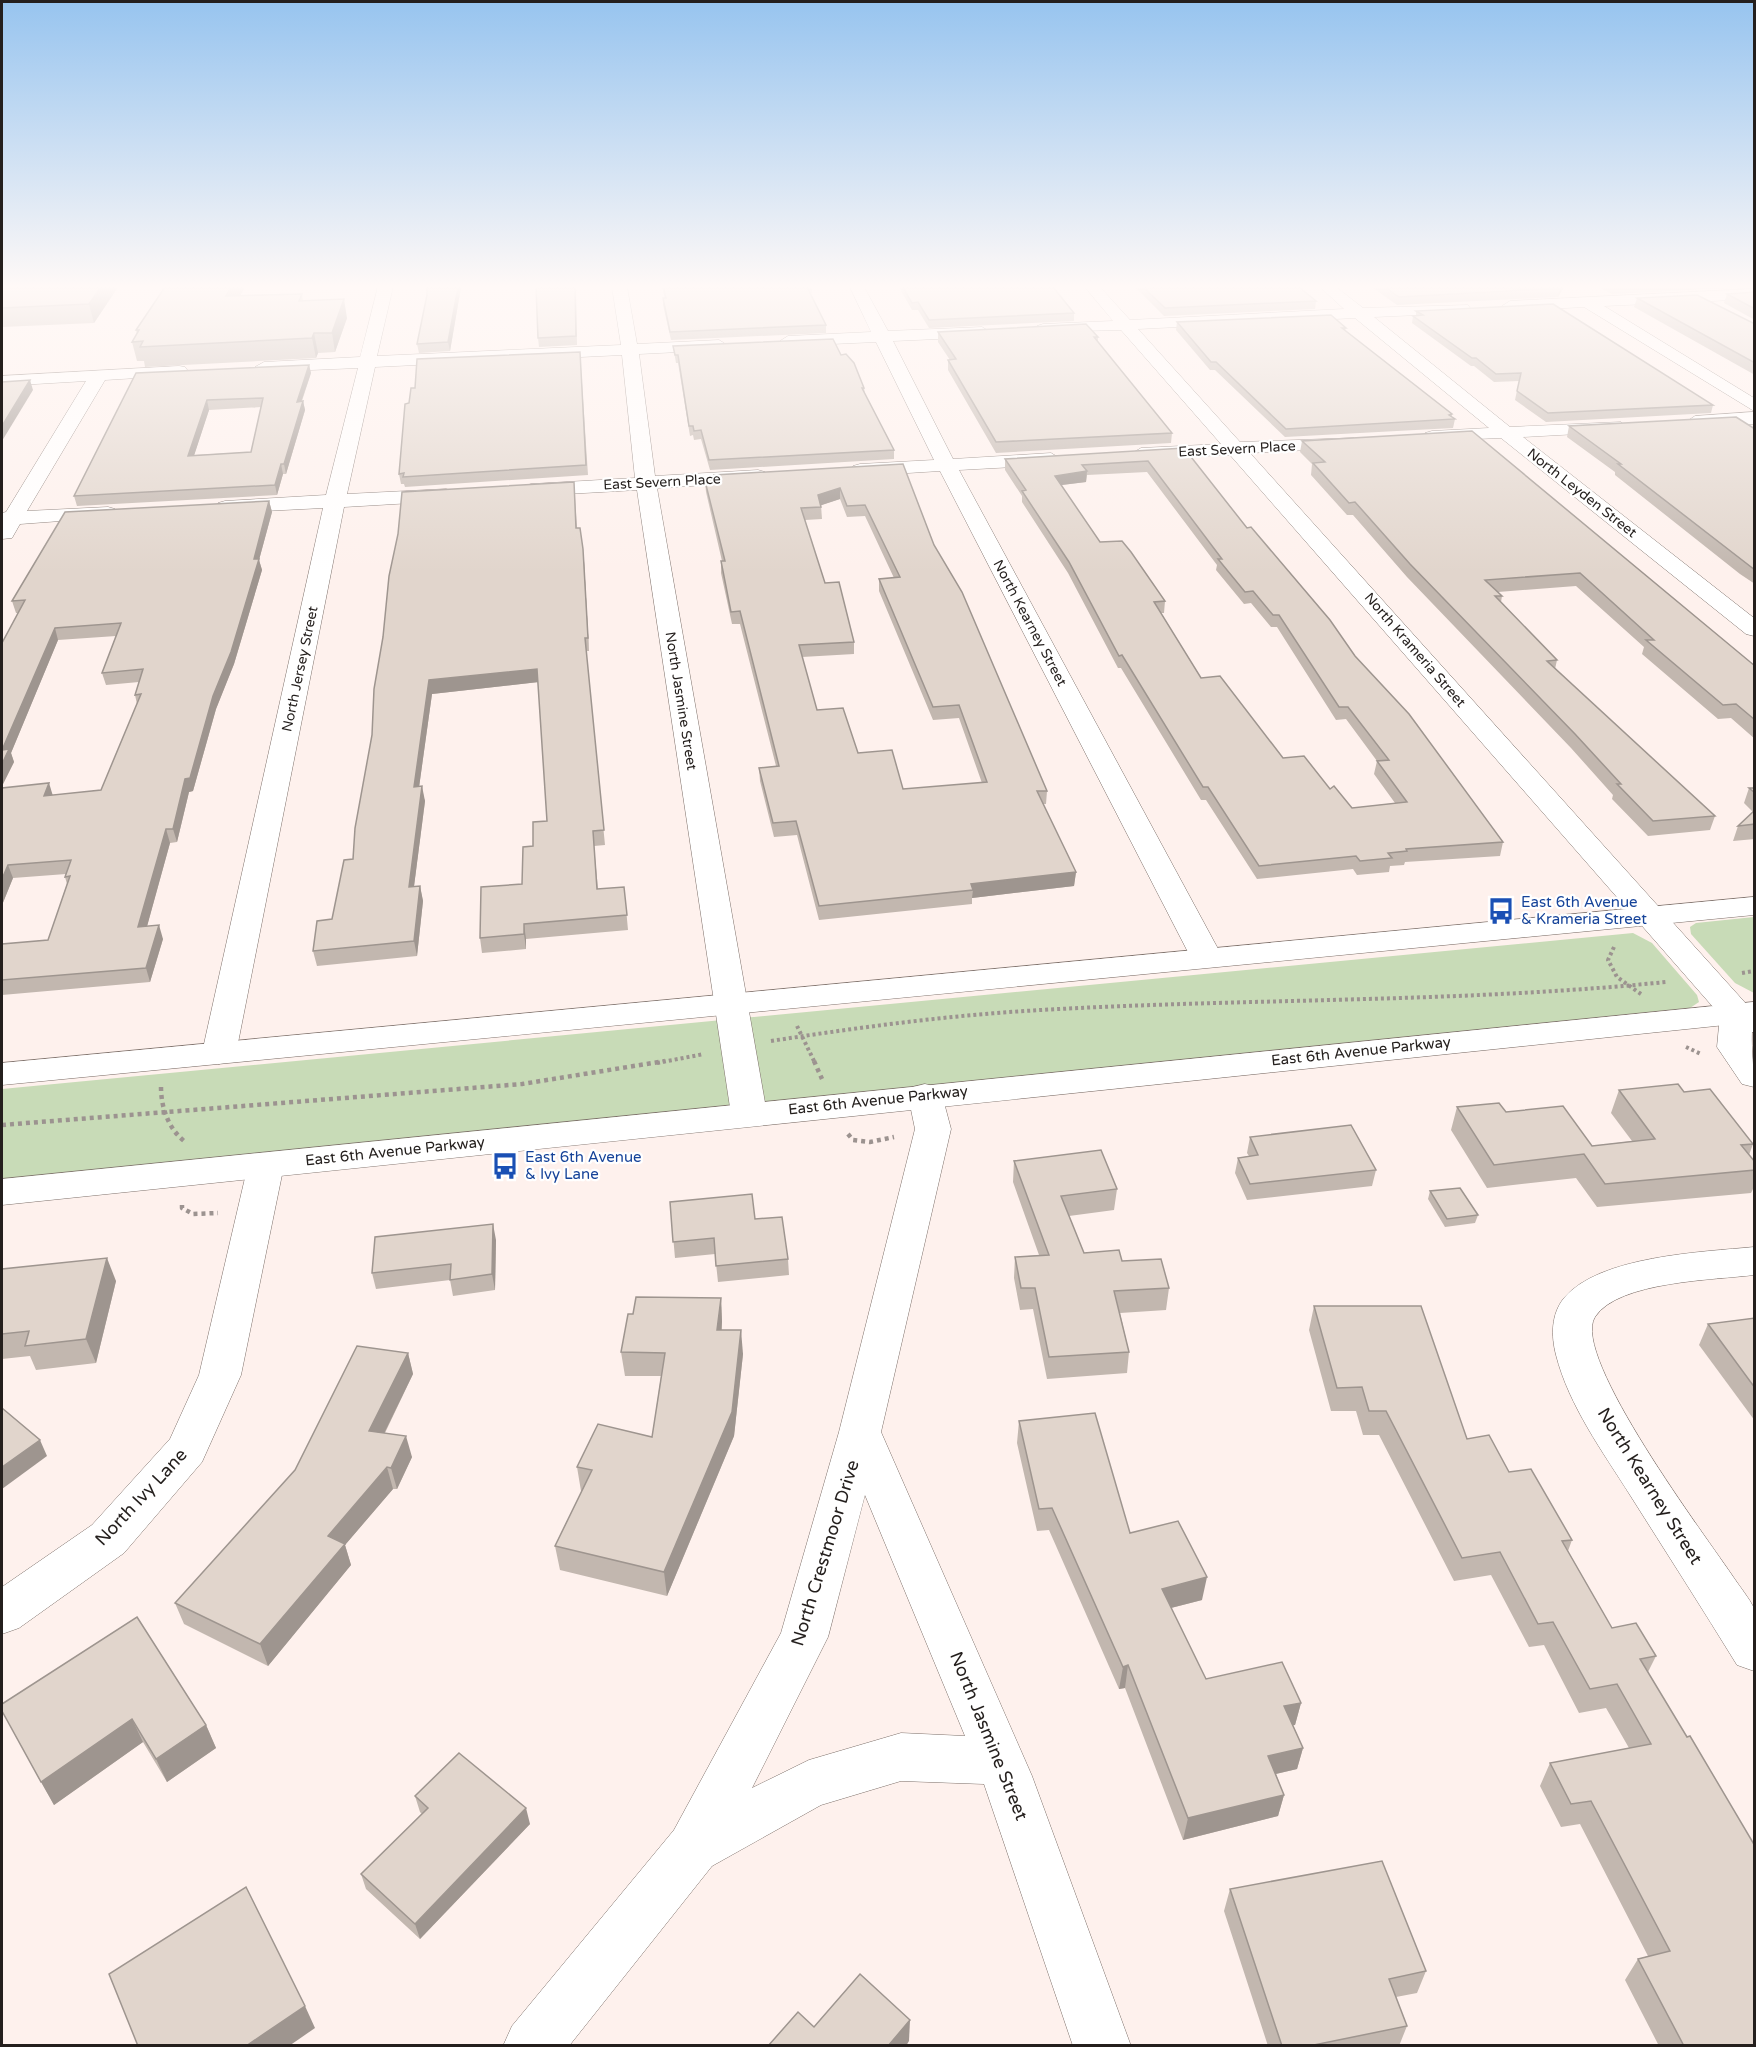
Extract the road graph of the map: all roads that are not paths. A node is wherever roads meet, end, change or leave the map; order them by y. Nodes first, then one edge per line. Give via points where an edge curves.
1 (94, 383) edge
2 (364, 383) edge
3 (634, 383) edge
4 (906, 383) edge
5 (1177, 383) edge
6 (1445, 383) edge
7 (1717, 383) edge
8 (1755, 406) edge
9 (1755, 418) edge
10 (1671, 423) edge
11 (1636, 425) edge
12 (1505, 432) junction
13 (1412, 438) edge
14 (1365, 441) edge
15 (1237, 449) junction
16 (1121, 455) edge
17 (1074, 458) edge
18 (946, 464) junction
19 (842, 471) edge
20 (773, 476) edge
21 (646, 484) junction
22 (514, 491) edge
23 (466, 494) edge
24 (335, 501) junction
25 (204, 508) edge
26 (132, 512) edge
27 (7, 519) edge
28 (2, 538) edge
29 (1755, 629) edge
30 (1755, 906) edge
31 (1650, 916) junction
32 (1207, 958) junction
33 (729, 1004) junction
34 (1749, 1016) edge
35 (219, 1053) junction
36 (1748, 1069) edge
37 (2, 1074) edge
38 (929, 1112) junction
39 (748, 1114) junction
40 (266, 1165) junction
41 (2, 1192) edge
42 (1755, 1262) edge
43 (861, 1432) junction
44 (2, 1613) edge
45 (1755, 1650) edge
46 (1001, 1761) junction
47 (693, 1848) junction
48 (532, 2046) edge
49 (1102, 2046) edge

1 - 27 street
2 - 24 street, North Jersey Street
3 - 21 street, North Jasmine Street
4 - 18 street, North Kearney Street
5 - 15 street, North Krameria Street
6 - 12 street, North Leyden Street
7 - 8 street
9 - 10 street
11 - 12 street
12 - 13 street
12 - 29 street, North Leyden Street
14 - 15 street, East Severn Place
15 - 16 street, East Severn Place
15 - 31 street, North Krameria Street
17 - 18 street
18 - 19 street
18 - 32 street, North Kearney Street
20 - 21 street, East Severn Place
21 - 22 street, East Severn Place
21 - 33 street, North Jasmine Street
23 - 24 street
24 - 25 street
24 - 35 street, North Jersey Street
26 - 27 street
27 - 28 street
30 - 31 street
31 - 32 street
31 - 34 street, North Krameria Street via 1705,978
32 - 33 street
33 - 35 street
33 - 39 street, North Jasmine Street
34 - 36 street via 1734,1047
34 - 38 street, East 6th Avenue Parkway via 1662,1021
35 - 37 street
38 - 39 street, East 6th Avenue Parkway via 831,1105
38 - 43 street, North Crestmoor Drive
39 - 40 street, East 6th Avenue Parkway
40 - 41 street, East 6th Avenue Parkway
40 - 44 street, North Ivy Lane via 220,1375 187,1450 108,1539
42 - 45 street, North Kearney Street via 1625,1280 1591,1297 1576,1311 1575,1335 1578,1361 1605,1417
43 - 46 street, North Jasmine Street
43 - 47 street, North Crestmoor Drive via 804,1637
46 - 47 street via 901,1757 809,1784
46 - 49 street, North Jasmine Street
47 - 48 street, North Crestmoor Drive

